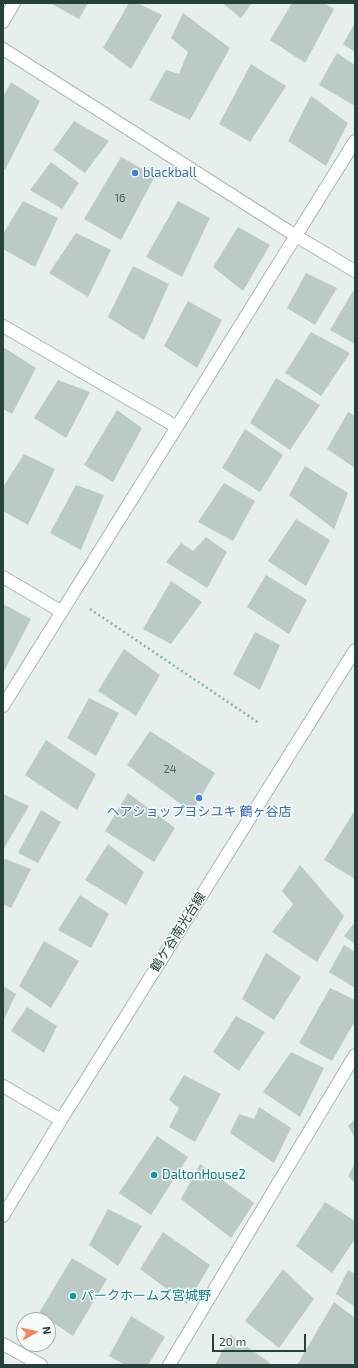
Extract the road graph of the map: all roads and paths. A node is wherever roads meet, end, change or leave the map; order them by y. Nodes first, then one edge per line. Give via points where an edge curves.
1 (14, 3) edge
2 (3, 22) edge
3 (3, 49) edge
4 (355, 140) edge
5 (296, 236) junction
6 (355, 272) edge
7 (3, 326) edge
8 (177, 427) junction
9 (3, 577) edge
10 (71, 596) junction
11 (62, 612) junction
12 (355, 650) edge
13 (3, 706) edge
14 (259, 723) dead end
15 (355, 1055) edge
16 (3, 1086) edge
17 (61, 1120) junction
18 (3, 1216) edge
19 (3, 1344) edge
20 (41, 1365) edge
21 (169, 1365) edge

1 - 2 street
3 - 5 street
4 - 5 street
5 - 6 street
5 - 8 street
7 - 8 street
8 - 10 street
9 - 11 street
10 - 11 street
10 - 14 path
11 - 13 street
12 - 17 street, 鶴ケ谷南光台線
15 - 21 street
16 - 17 street
17 - 18 street, 鶴ケ谷南光台線
19 - 20 street

